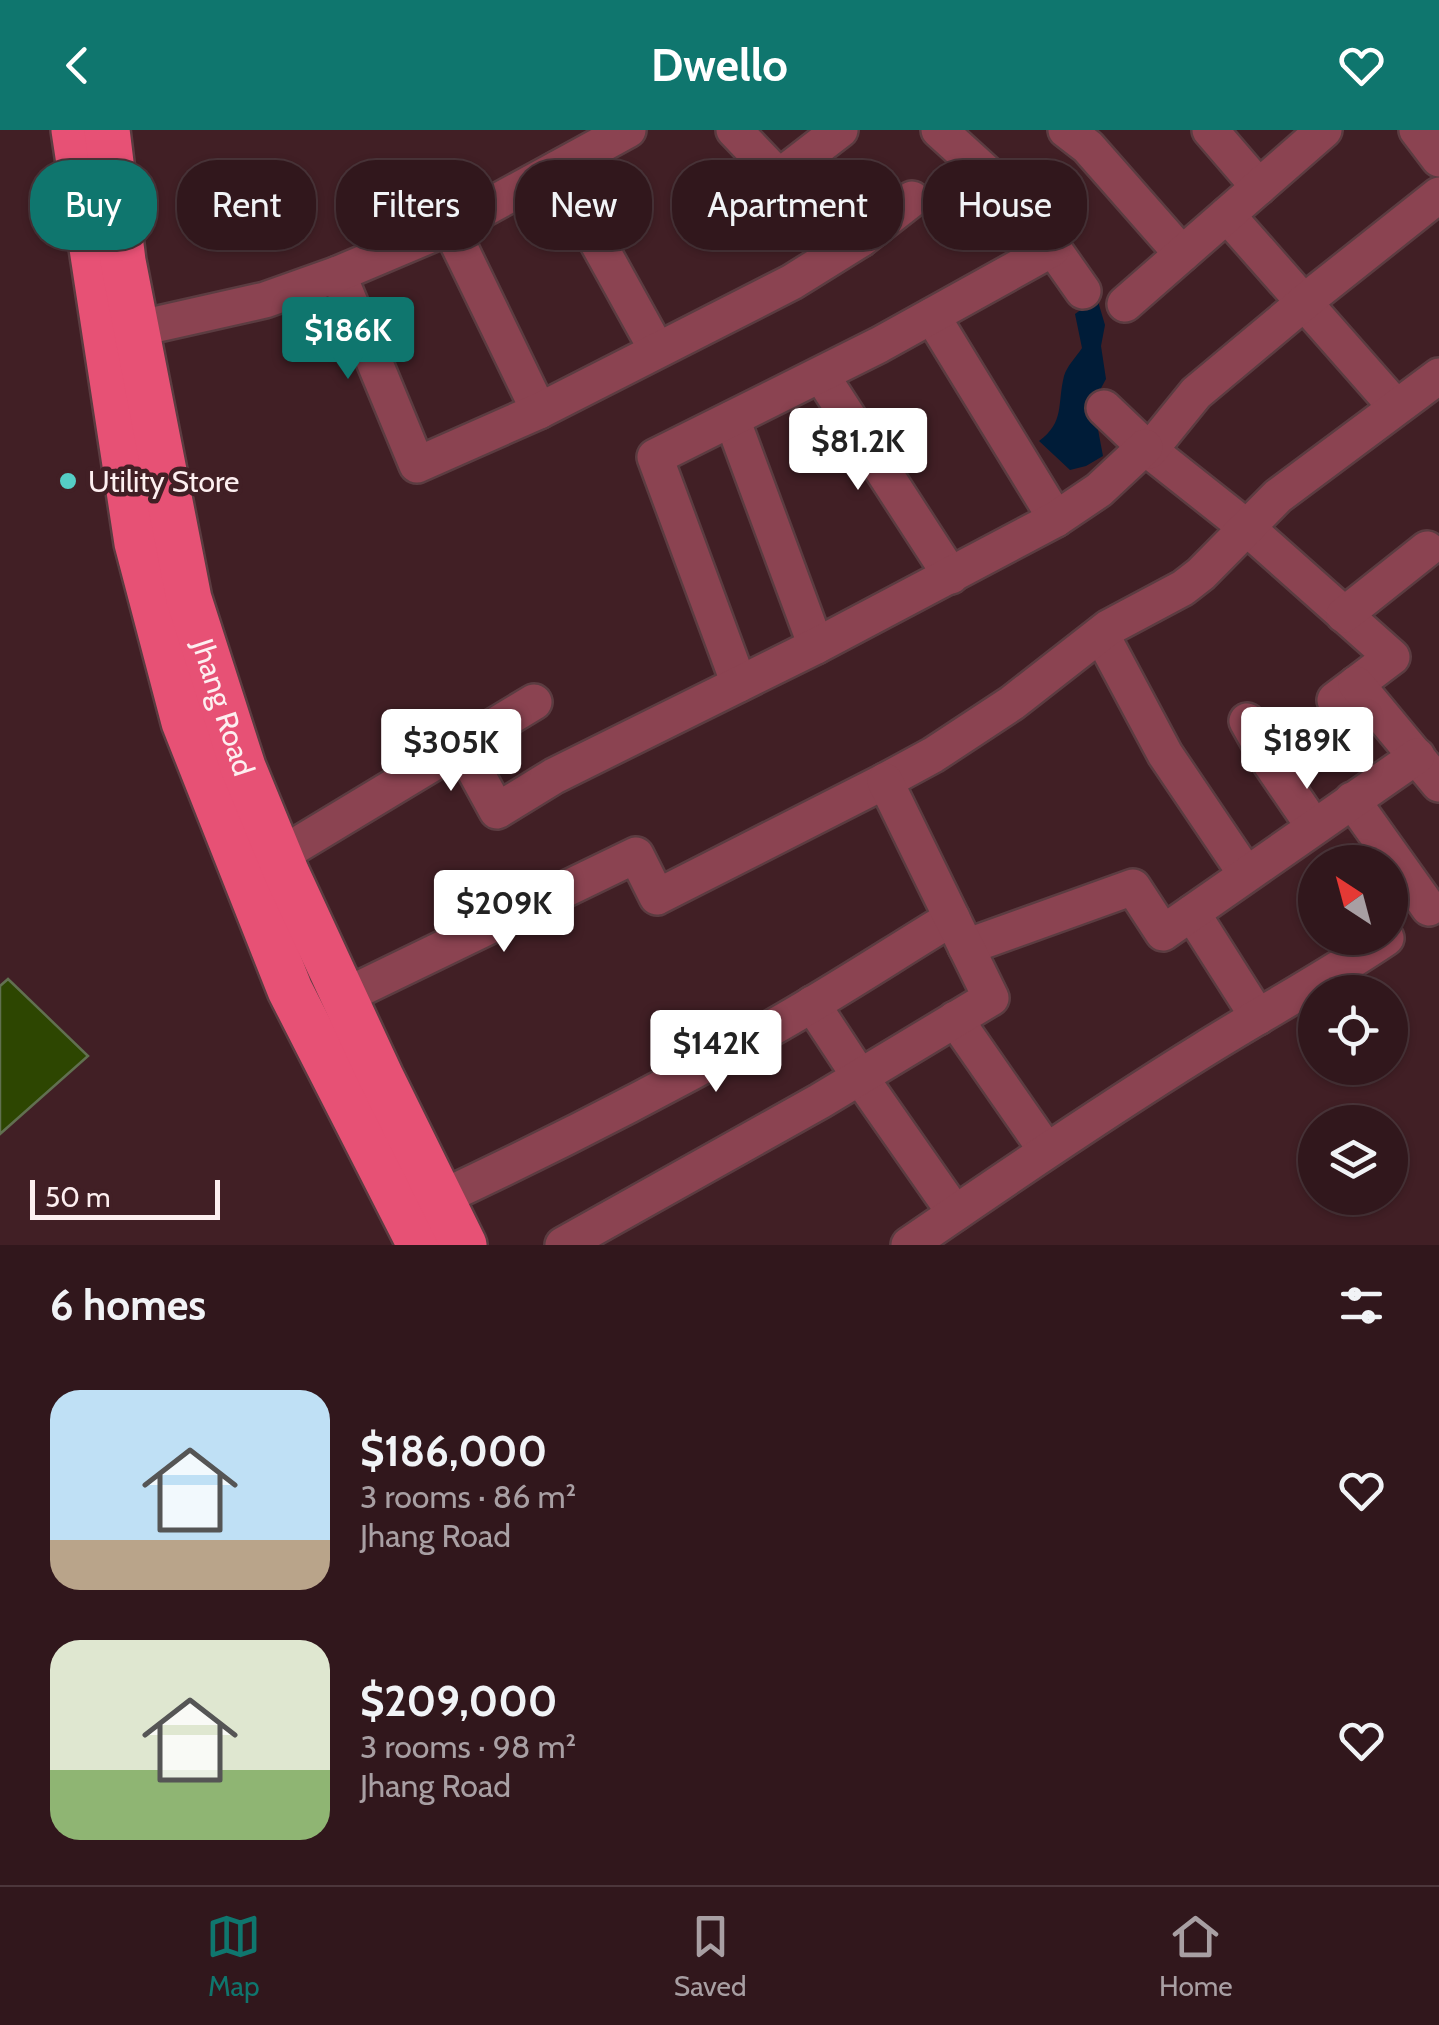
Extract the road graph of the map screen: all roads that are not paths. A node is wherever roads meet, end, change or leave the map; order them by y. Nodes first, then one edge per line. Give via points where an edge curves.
1 (74, 130) edge
2 (107, 130) edge
3 (628, 130) edge
4 (734, 130) edge
5 (840, 130) edge
6 (939, 130) edge
7 (1066, 130) edge
8 (1210, 130) edge
9 (1324, 130) edge
10 (1417, 130) edge
11 (1439, 159) edge
12 (573, 160) edge
13 (762, 160) edge
14 (802, 160) edge
15 (972, 160) edge
16 (1258, 187) junction
17 (1439, 194) edge
18 (912, 199) dead end
19 (903, 206) edge
20 (1227, 214) junction
21 (395, 250) edge
22 (461, 250) edge
23 (602, 250) edge
24 (843, 250) edge
25 (1052, 250) joint
26 (1182, 254) junction
27 (338, 274) junction
28 (1083, 291) dead end
29 (1305, 302) junction
30 (1124, 304) dead end
31 (932, 316) junction
32 (136, 329) junction
33 (657, 350) junction
34 (821, 374) junction
35 (1435, 388) edge
36 (1396, 407) junction
37 (1104, 408) dead end
38 (539, 411) junction
39 (732, 419) junction
40 (1147, 449) junction
41 (1056, 519) junction
42 (1246, 527) junction
43 (1427, 549) dead end
44 (950, 576) junction
45 (1344, 615) junction
46 (1101, 634) junction
47 (816, 646) junction
48 (739, 684) junction
49 (534, 702) dead end
50 (1247, 721) dead end
51 (462, 746) junction
52 (1417, 756) junction
53 (885, 781) junction
54 (1439, 784) edge
55 (1352, 800) junction
56 (1314, 827) junction
57 (279, 856) junction
58 (1246, 874) junction
59 (1434, 904) edge
60 (1192, 913) junction
61 (1408, 922) edge
62 (959, 932) junction
63 (1360, 955) edge
64 (344, 997) junction
65 (812, 1004) junction
66 (1258, 1017) junction
67 (955, 1020) junction
68 (860, 1077) junction
69 (1046, 1150) junction
70 (441, 1198) junction
71 (955, 1213) junction
72 (420, 1245) edge
73 (464, 1245) edge
74 (562, 1245) edge
75 (909, 1245) edge

1 - 72 main road, Jhang Road via 137,543 184,722 290,990
2 - 32 main road, Jhang Road
3 - 12 street
4 - 13 street
5 - 14 street
6 - 15 street
7 - 26 street
8 - 16 street
9 - 16 street
10 - 11 street
16 - 20 street
17 - 29 street
18 - 19 street
20 - 26 street
20 - 29 street
21 - 27 street
22 - 38 street
23 - 33 street
24 - 33 street
25 - 28 street
25 - 31 street
26 - 30 street
27 - 32 street via 266,300
27 - 38 street via 417,464
29 - 36 street
29 - 40 street via 1196,393
31 - 34 street
31 - 41 street
32 - 57 main road, Jhang Road via 189,599
33 - 38 street
34 - 39 street
34 - 44 street
35 - 36 street
36 - 42 street
37 - 40 street
39 - 47 street
39 - 48 street via 655,457
40 - 41 street
40 - 42 street
41 - 44 street
42 - 45 street
42 - 46 street via 1183,588
43 - 45 street
44 - 47 street
45 - 52 street via 1392,657 1346,692
46 - 53 street via 1012,704
46 - 58 street via 1165,754
47 - 48 street
48 - 51 street via 497,811
49 - 51 street
50 - 56 street
51 - 57 street
52 - 54 street
52 - 55 street
53 - 62 street
53 - 64 street via 657,898 636,855
55 - 56 street
55 - 59 street
56 - 58 street
57 - 64 main road, Jhang Road
58 - 60 street
59 - 61 street
60 - 62 street via 1163,934 1133,887
60 - 66 street
62 - 65 street
62 - 67 street via 991,998
63 - 66 street
64 - 70 main road, Jhang Road
65 - 68 street
65 - 70 street
66 - 69 street
67 - 68 street
67 - 69 street
68 - 71 street
68 - 74 street
69 - 71 street
70 - 73 main road, Jhang Road
71 - 75 street

